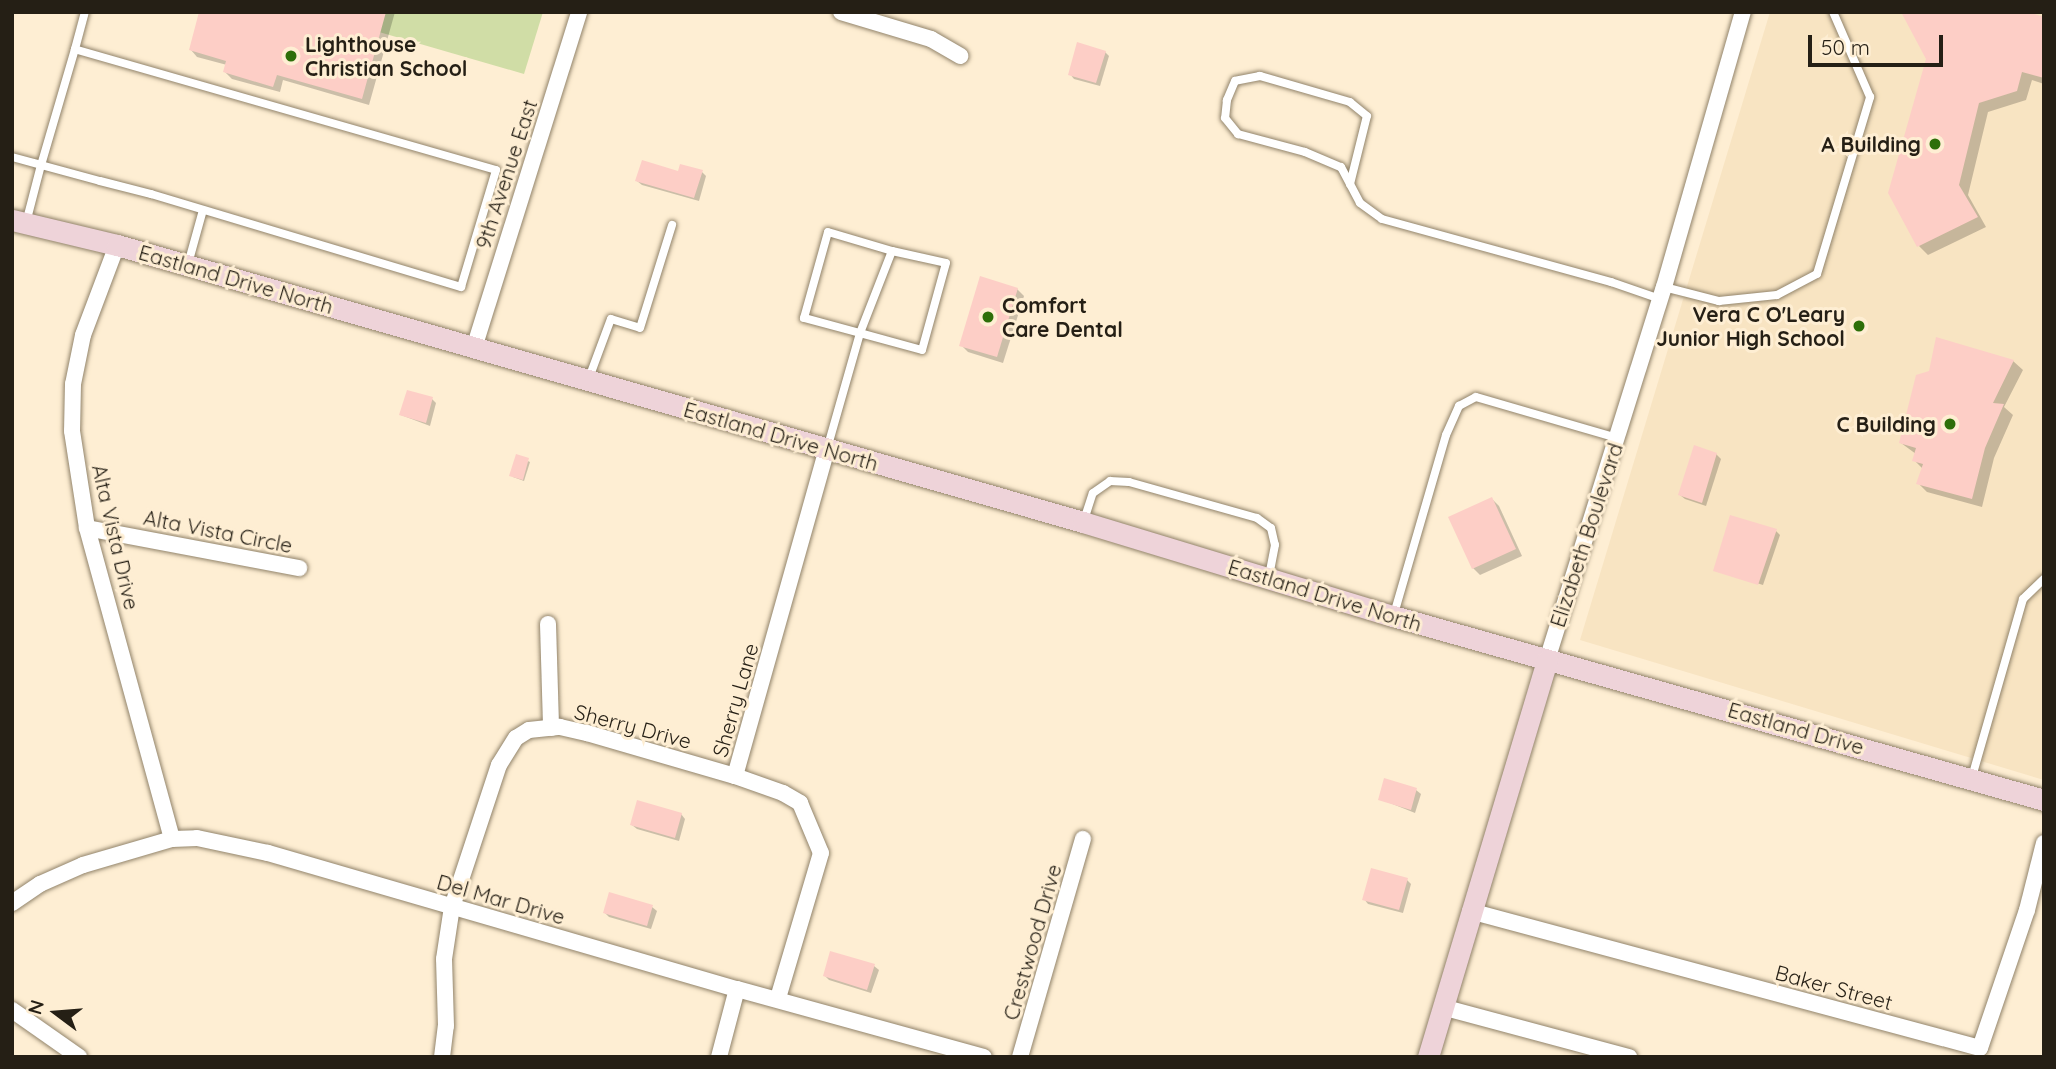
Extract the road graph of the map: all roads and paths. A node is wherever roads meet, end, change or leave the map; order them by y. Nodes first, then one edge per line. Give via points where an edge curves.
1 (85, 12) edge
2 (579, 12) edge
3 (841, 12) edge
4 (1743, 12) edge
5 (1833, 12) edge
6 (75, 49) junction
7 (961, 56) dead end
8 (12, 157) edge
9 (41, 165) junction
10 (1350, 184) junction
11 (203, 210) junction
12 (19, 221) edge
13 (672, 225) dead end
14 (117, 245) junction
15 (892, 251) junction
16 (188, 265) junction
17 (1662, 293) junction
18 (860, 334) junction
19 (474, 348) junction
20 (589, 381) junction
21 (1617, 438) junction
22 (827, 449) junction
23 (1083, 522) junction
24 (87, 528) junction
25 (299, 568) dead end
26 (1269, 578) junction
27 (2044, 579) edge
28 (1393, 617) junction
29 (548, 624) dead end
30 (1546, 660) junction
31 (551, 728) junction
32 (735, 776) junction
33 (1972, 777) junction
34 (2044, 800) edge
35 (172, 839) junction
36 (1083, 839) dead end
37 (2044, 843) edge
38 (12, 903) edge
39 (452, 907) junction
40 (1470, 911) junction
41 (737, 989) junction
42 (778, 998) junction
43 (1442, 1007) junction
44 (12, 1010) edge
45 (79, 1057) edge
46 (442, 1057) edge
47 (719, 1057) edge
48 (984, 1057) edge
49 (1020, 1057) edge
50 (1427, 1057) edge
51 (1629, 1057) edge

1 - 6 lane
2 - 19 street, 9th Avenue East
3 - 7 street via 931,38
4 - 17 street, Elizabeth Boulevard
5 - 17 lane via 1870,97 1817,274 1777,295 1719,301
6 - 9 lane
6 - 11 lane via 496,170 461,287
8 - 9 lane
9 - 11 lane
9 - 12 lane
10 - 10 lane via 1340,167 1306,152 1238,134 1225,118 1235,81 1261,76 1350,102 1367,116
10 - 17 lane via 1360,202 1382,219
11 - 16 lane
12 - 14 main road, Eastland Drive North
13 - 20 lane via 639,328 611,319
14 - 16 main road, Eastland Drive North
14 - 24 street, Alta Vista Drive via 86,325 73,384 72,431
15 - 18 lane
15 - 18 lane via 946,263 922,349
15 - 18 lane via 828,232 804,318
16 - 19 main road, Eastland Drive North
17 - 21 street, Elizabeth Boulevard
18 - 22 lane
19 - 20 main road, Eastland Drive North
20 - 22 main road, Eastland Drive North
21 - 28 lane via 1476,397 1460,406 1446,435
21 - 30 street, Elizabeth Boulevard
22 - 23 main road, Eastland Drive North
22 - 32 street, Sherry Lane
23 - 26 main road, Eastland Drive North
23 - 26 lane via 1093,493 1110,481 1129,482 1257,518 1271,528 1275,545
24 - 25 street, Alta Vista Circle
24 - 35 street, Alta Vista Drive
26 - 28 main road, Eastland Drive North
27 - 33 lane via 2022,599
28 - 30 main road, Eastland Drive North
29 - 31 street
30 - 33 main road, Eastland Drive
30 - 40 main road, Elizabeth Boulevard
31 - 32 street, Sherry Drive via 587,733
31 - 39 street, Sherry Drive via 530,730 516,738 499,765
32 - 42 street, Sherry Lane via 800,803 821,853
33 - 34 main road, Eastland Drive
35 - 38 street, Del Mar Drive via 83,865 40,884
35 - 39 street, Del Mar Drive via 197,838 268,853
36 - 49 street, Crestwood Drive
37 - 40 street, Baker Street via 2027,910 1980,1048
39 - 41 street, Del Mar Drive
39 - 46 street, Sherry Drive via 444,959
40 - 43 main road, Elizabeth Boulevard
41 - 42 street, Del Mar Drive
41 - 47 street
42 - 48 street, Del Mar Drive
43 - 50 main road, Elizabeth Boulevard
43 - 51 street
44 - 45 street

